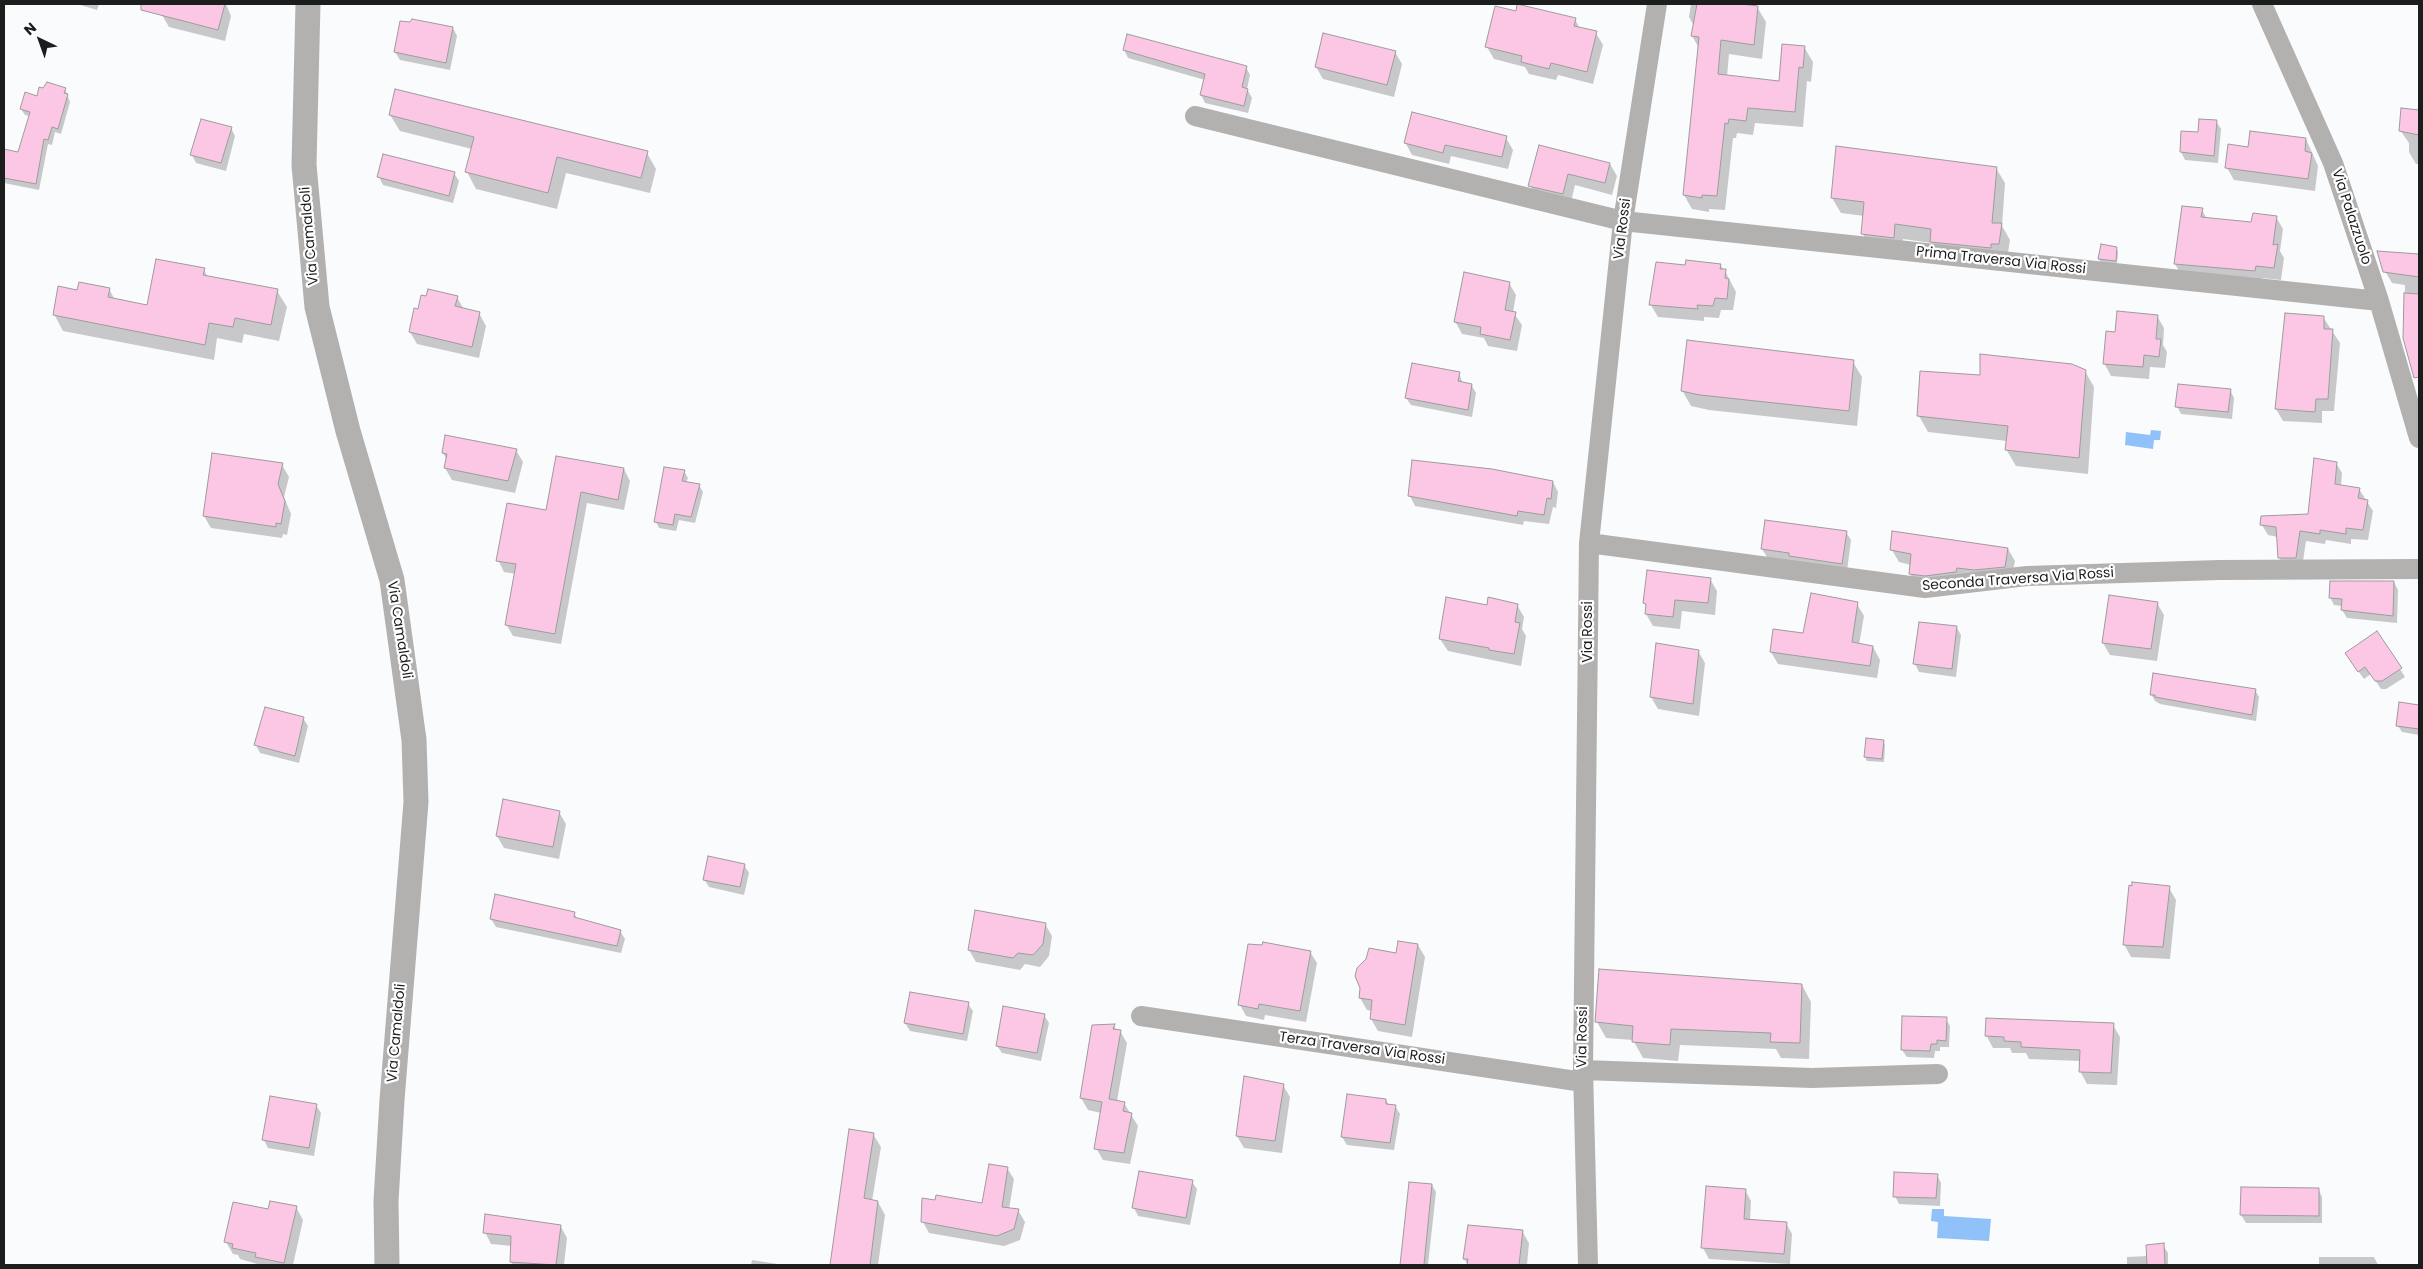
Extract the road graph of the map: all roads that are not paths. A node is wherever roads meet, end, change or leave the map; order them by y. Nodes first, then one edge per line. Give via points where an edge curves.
1 (308, 4) edge
2 (1657, 4) edge
3 (2262, 4) edge
4 (1195, 116) dead end
5 (1623, 221) junction
6 (2379, 301) junction
7 (2419, 438) edge
8 (1589, 543) junction
9 (2419, 569) edge
10 (1141, 1016) dead end
11 (1938, 1074) dead end
12 (1583, 1076) junction
13 (387, 1265) edge
14 (1588, 1265) edge

1 - 13 street, Via Camaldoli via 304,165 317,307 348,431 392,580 414,740 416,802 392,1100 386,1201
2 - 5 street, Via Rossi
3 - 6 street, Via Palazzuolo via 2333,163
4 - 5 street, Prima Traversa Via Rossi
5 - 6 street, Prima Traversa Via Rossi
5 - 8 street, Via Rossi
6 - 7 street, Via Palazzuolo
8 - 9 street, Seconda Traversa Via Rossi via 1925,588 2036,576 2219,570
8 - 12 street, Via Rossi
10 - 12 street, Terza Traversa Via Rossi
11 - 12 street, Terza Traversa Via Rossi via 1812,1078
12 - 14 street, Via Rossi

